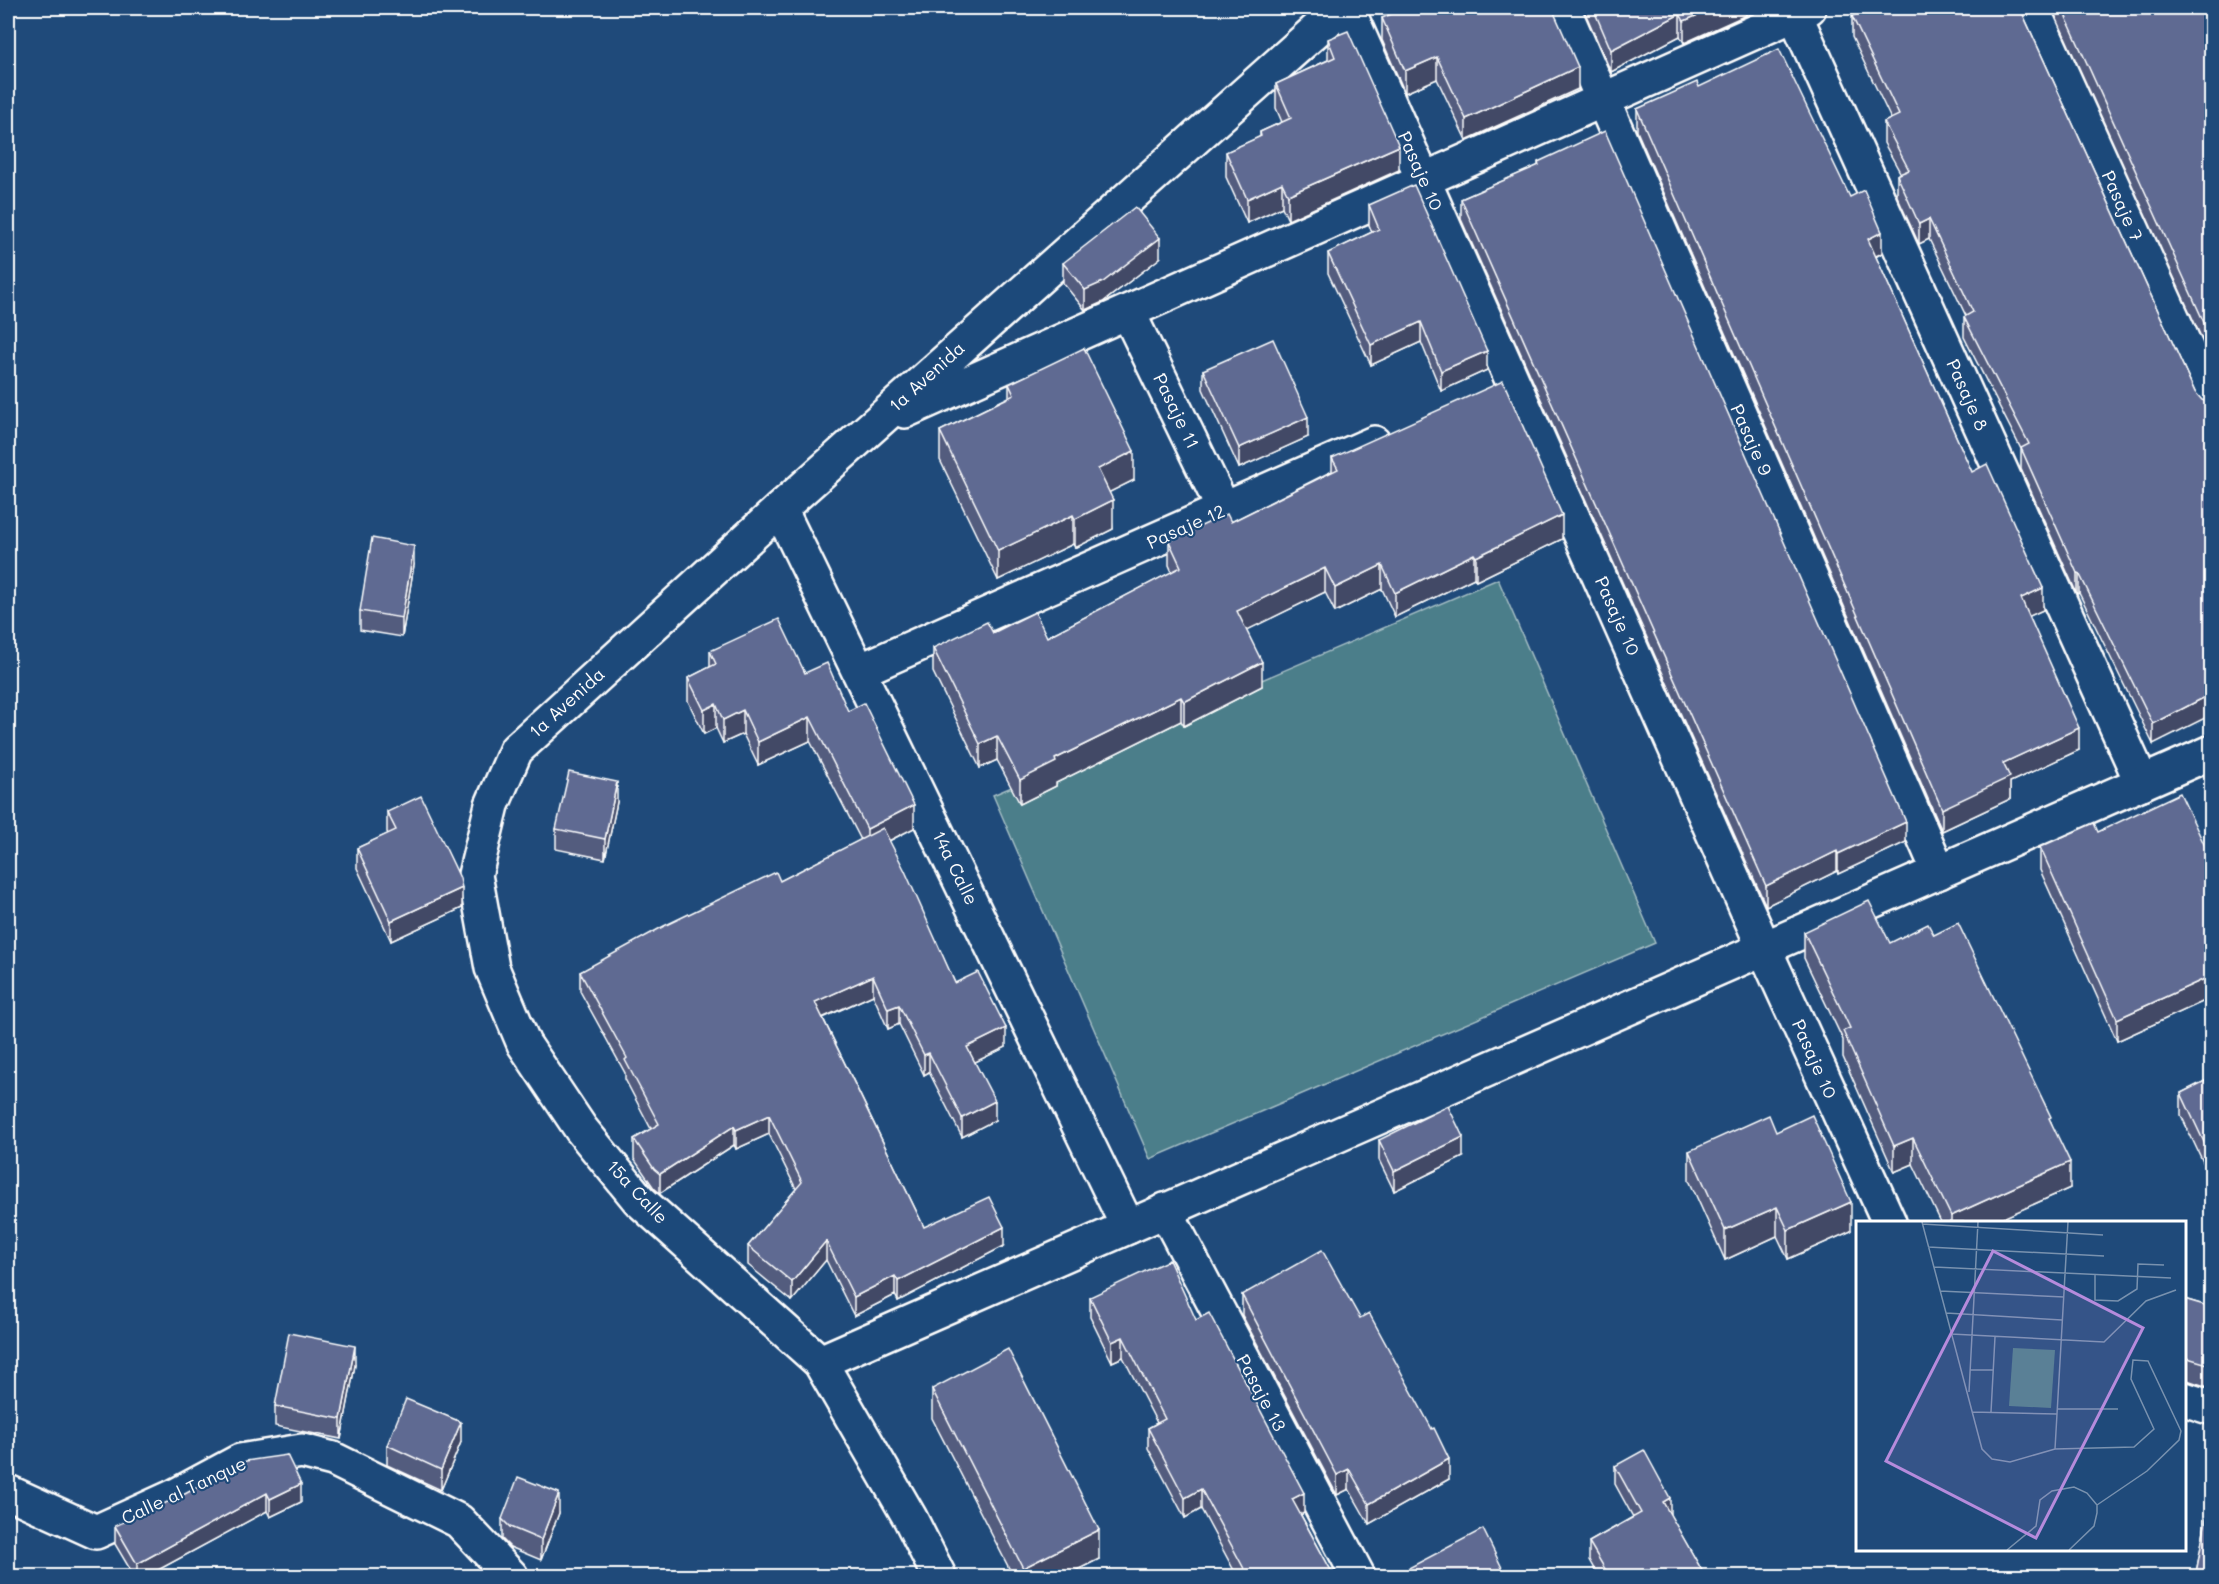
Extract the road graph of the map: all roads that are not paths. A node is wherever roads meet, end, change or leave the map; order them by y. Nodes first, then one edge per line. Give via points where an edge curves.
1 (1341, 8) edge
2 (1347, 8) edge
3 (1563, 8) edge
4 (2032, 8) edge
5 (1799, 10) edge
6 (1603, 100) junction
7 (1423, 180) junction
8 (1128, 312) junction
9 (1512, 380) junction
10 (1480, 395) edge
11 (2211, 405) edge
12 (876, 424) junction
13 (1406, 428) edge
14 (780, 509) junction
15 (1224, 510) junction
16 (859, 671) junction
17 (516, 750) joint
18 (2211, 752) edge
19 (2142, 783) junction
20 (1939, 872) junction
21 (1764, 948) junction
22 (1165, 1210) junction
23 (1888, 1221) edge
24 (1128, 1227) junction
25 (820, 1362) junction
26 (2186, 1400) edge
27 (2211, 1408) edge
28 (8, 1492) edge
29 (511, 1576) edge
30 (939, 1576) edge
31 (1358, 1576) edge

1 - 12 street, 1a Avenida
2 - 7 street, Pasaje 10
3 - 6 street, Pasaje 9
4 - 11 street, Pasaje 7
5 - 6 street
5 - 19 street, Pasaje 8
6 - 7 street
6 - 20 street, Pasaje 9
7 - 8 street
7 - 9 street, Pasaje 10
8 - 12 street
8 - 15 street, Pasaje 11
9 - 10 street
9 - 21 street, Pasaje 10
12 - 14 street, 1a Avenida
13 - 15 street, Pasaje 12
14 - 16 street, 14a Calle
14 - 17 street, 1a Avenida
15 - 16 street, Pasaje 12
16 - 24 street, 14a Calle
17 - 25 street, 15a Calle via 492,805 475,875 492,968 524,1044 581,1129 639,1200
18 - 19 street
19 - 20 street
20 - 21 street
21 - 22 street
21 - 23 street, Pasaje 10
22 - 24 street
22 - 31 street, Pasaje 13
24 - 25 street
25 - 30 street, 15a Calle
26 - 27 street
28 - 29 street, Calle al Tanque via 96,1532 240,1461 302,1451 333,1460 459,1521

